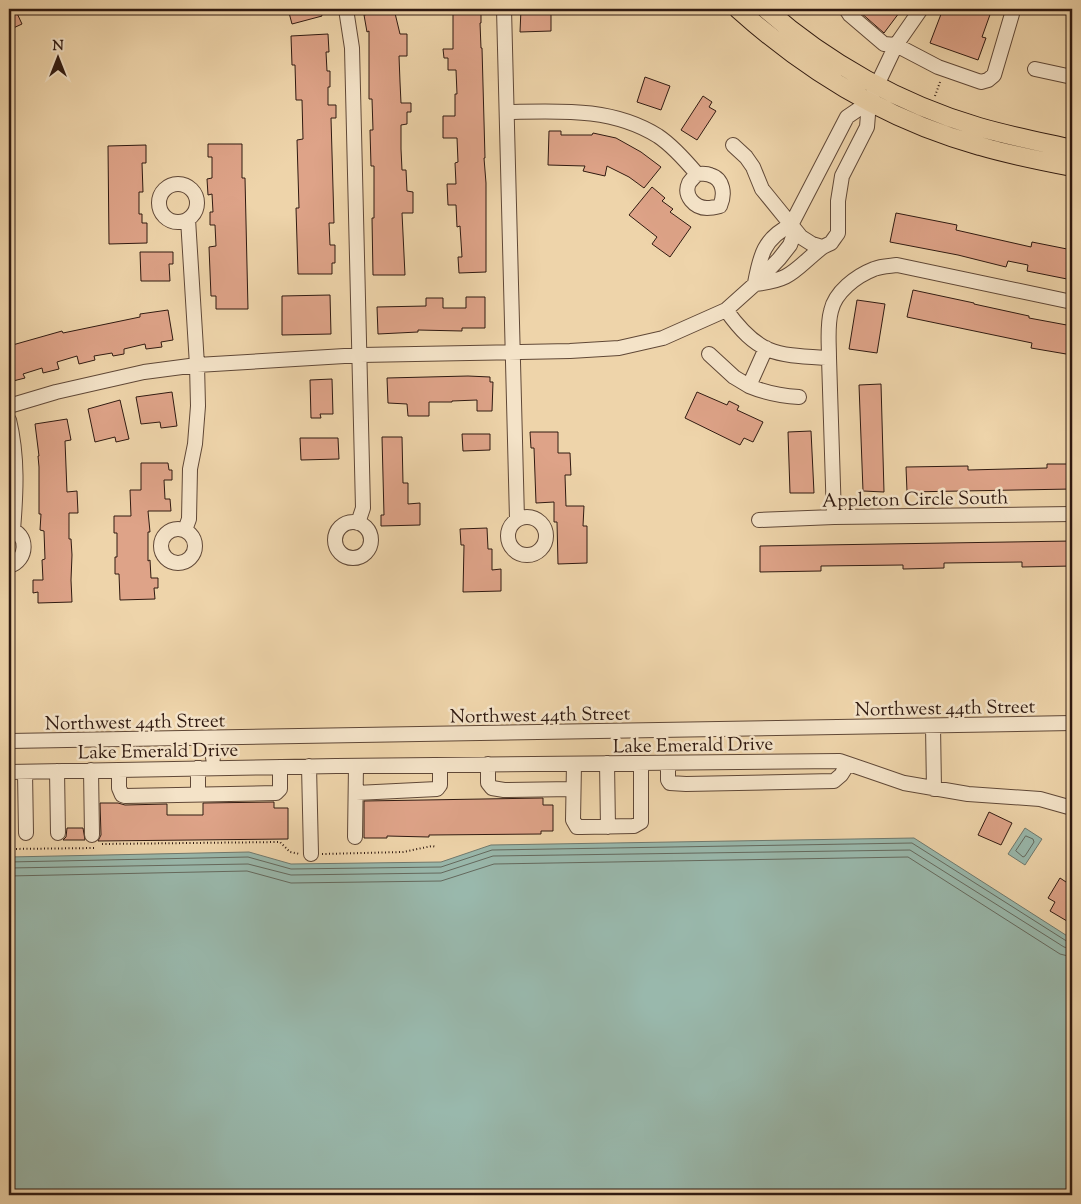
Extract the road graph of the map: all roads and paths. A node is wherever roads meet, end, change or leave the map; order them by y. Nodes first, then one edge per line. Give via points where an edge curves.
1 (346, 9) edge
2 (504, 9) edge
3 (738, 9) edge
4 (766, 9) edge
5 (846, 9) edge
6 (921, 9) edge
7 (1010, 9) edge
8 (896, 45) junction
9 (1035, 69) dead end
10 (943, 75) dead end
11 (1072, 78) edge
12 (877, 86) junction
13 (935, 96) dead end
14 (869, 102) junction
15 (507, 112) junction
16 (733, 145) dead end
17 (1072, 149) edge
18 (1072, 167) edge
19 (697, 174) dead end
20 (188, 219) dead end
21 (791, 225) junction
22 (822, 247) junction
23 (755, 284) junction
24 (1072, 302) edge
25 (726, 310) junction
26 (766, 348) junction
27 (513, 352) junction
28 (709, 354) dead end
29 (360, 355) junction
30 (830, 358) junction
31 (196, 365) junction
32 (749, 386) junction
33 (799, 398) dead end
34 (9, 406) edge
35 (9, 420) edge
36 (1072, 514) edge
37 (834, 517) junction
38 (517, 519) dead end
39 (759, 520) dead end
40 (358, 522) dead end
41 (11, 529) edge
42 (185, 530) dead end
43 (9, 566) edge
44 (1072, 723) edge
45 (933, 726) junction
46 (213, 738) junction
47 (9, 741) edge
48 (213, 758) dead end
49 (607, 763) junction
50 (641, 763) junction
51 (668, 763) junction
52 (488, 764) junction
53 (574, 764) junction
54 (848, 764) junction
55 (440, 765) junction
56 (309, 766) junction
57 (356, 766) junction
58 (280, 767) junction
59 (198, 768) junction
60 (91, 770) junction
61 (118, 770) junction
62 (57, 771) junction
63 (9, 772) edge
64 (25, 772) junction
65 (574, 789) junction
66 (934, 789) junction
67 (356, 793) junction
68 (198, 794) junction
69 (1072, 808) edge
70 (608, 827) junction
71 (26, 833) dead end
72 (58, 833) dead end
73 (92, 835) dead end
74 (355, 837) dead end
75 (436, 847) dead end
76 (9, 849) edge
77 (311, 854) junction

1 - 29 street via 352,48
2 - 15 street
3 - 14 main road via 814,70
4 - 12 main road via 822,52
5 - 8 street via 884,44
6 - 8 street
7 - 8 street via 1012,14 994,75 988,80 981,82 938,67
8 - 12 street
9 - 11 street
10 - 13 path
12 - 14 street
12 - 17 main road via 933,111 978,126
14 - 18 main road via 961,140
14 - 21 street via 846,117
14 - 22 street via 868,127 842,176 838,233
15 - 19 street via 582,112 626,121 658,136
15 - 27 street
16 - 21 street via 746,157 762,189
20 - 31 street
21 - 22 street via 801,237
21 - 23 street via 793,237 790,245
22 - 23 street via 786,277
23 - 25 street
24 - 30 street via 897,265 875,268 840,292 831,309
25 - 26 street via 739,328
25 - 27 street via 663,338 619,348
26 - 30 street via 793,356
26 - 32 street
27 - 29 street
27 - 38 street
28 - 32 street
29 - 31 street
29 - 40 street via 363,508
30 - 37 street
31 - 34 street via 144,372
31 - 42 street via 198,406
32 - 33 street
35 - 41 street via 17,490
36 - 37 street, Appleton Circle South
37 - 39 street, Appleton Circle South
41 - 43 street via 22,538 24,551 18,562
44 - 45 street, Northwest 44th Street
45 - 46 street, Northwest 44th Street
45 - 66 street
46 - 47 street, Northwest 44th Street
46 - 48 street
49 - 50 street, Lake Emerald Drive
49 - 53 street, Lake Emerald Drive
49 - 70 street
50 - 51 street, Lake Emerald Drive
50 - 70 street via 641,822 634,826
51 - 54 street, Lake Emerald Drive via 840,761
51 - 54 street via 670,783 686,784 834,781
52 - 53 street, Lake Emerald Drive
52 - 55 street, Lake Emerald Drive
52 - 65 street via 488,783 492,788
53 - 65 street
54 - 66 street, Lake Emerald Drive via 904,783
55 - 57 street, Lake Emerald Drive
55 - 67 street via 437,790
56 - 57 street, Lake Emerald Drive
56 - 58 street, Lake Emerald Drive
56 - 77 street
57 - 67 street
58 - 59 street, Lake Emerald Drive
58 - 68 street via 280,789 276,793
59 - 61 street, Lake Emerald Drive
59 - 68 street
60 - 61 street, Lake Emerald Drive
60 - 62 street, Lake Emerald Drive
60 - 73 street
61 - 68 street via 120,792 126,796
62 - 64 street, Lake Emerald Drive
62 - 72 street
63 - 64 street, Lake Emerald Drive
64 - 71 street
65 - 70 street via 574,824 577,827
66 - 69 street, Lake Emerald Drive via 1040,799
67 - 74 street
75 - 77 path via 403,852
76 - 77 path via 94,849 99,844 280,842 290,852

